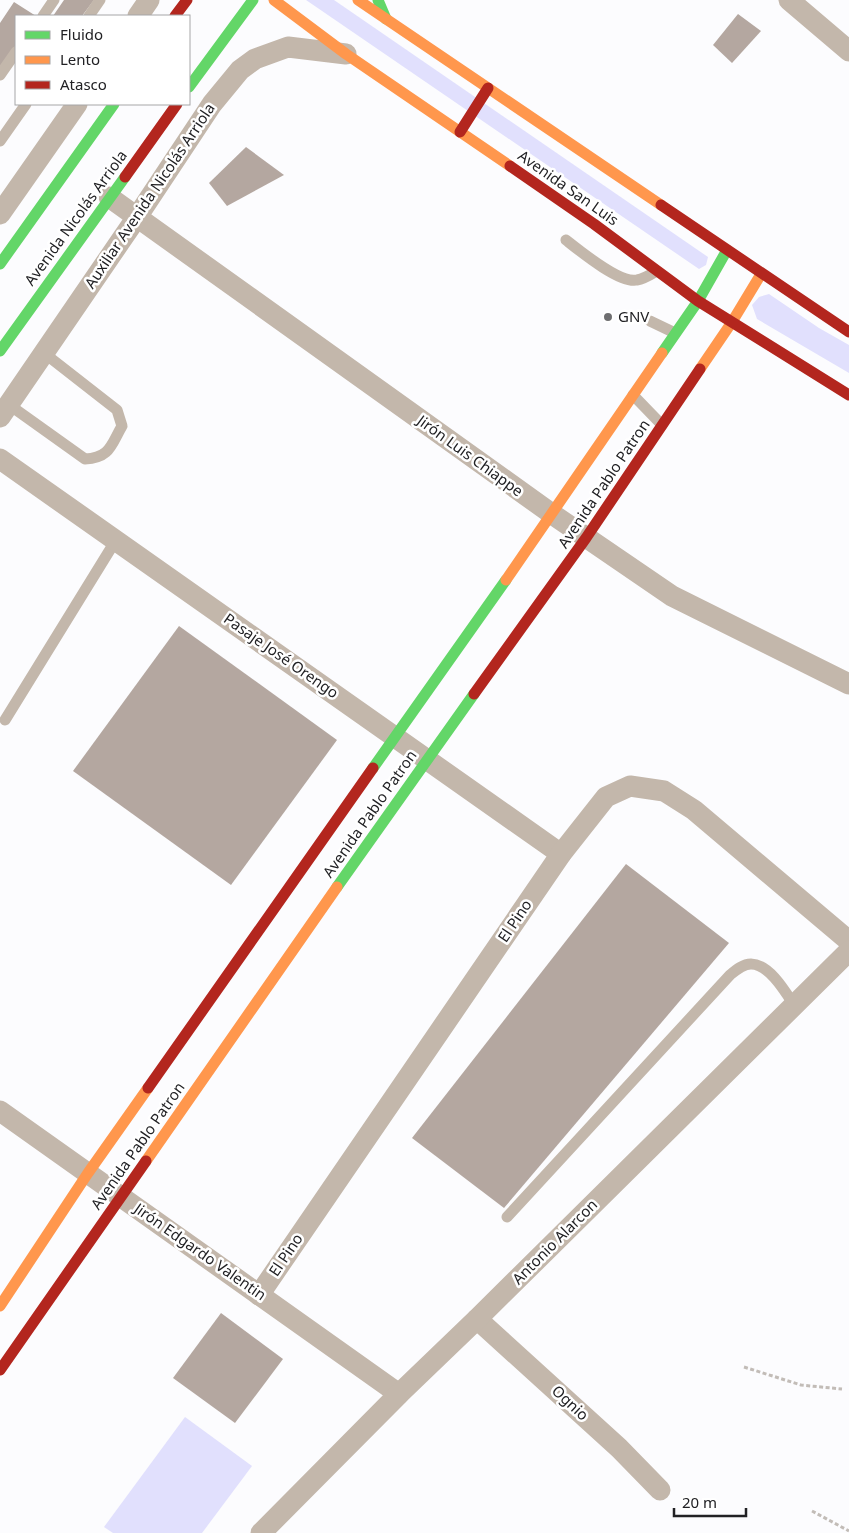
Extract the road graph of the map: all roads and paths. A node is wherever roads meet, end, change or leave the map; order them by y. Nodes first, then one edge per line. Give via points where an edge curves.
1 (54, 0) edge
2 (100, 0) edge
3 (149, 0) edge
4 (187, 0) edge
5 (253, 0) edge
6 (274, 0) edge
7 (358, 0) edge
8 (378, 0) edge
9 (789, 0) edge
10 (43, 15) edge
11 (90, 15) edge
12 (139, 15) edge
13 (177, 15) edge
14 (386, 19) junction
15 (848, 48) edge
16 (15, 53) edge
17 (346, 54) junction
18 (0, 75) edge
19 (190, 86) edge
20 (488, 88) junction
21 (25, 105) edge
22 (76, 105) edge
23 (113, 105) edge
24 (176, 105) edge
25 (460, 132) junction
26 (0, 137) edge
27 (109, 197) junction
28 (0, 214) edge
29 (137, 217) junction
30 (566, 240) dead end
31 (727, 250) junction
32 (0, 264) edge
33 (657, 271) junction
34 (761, 274) junction
35 (698, 301) junction
36 (650, 321) dead end
37 (732, 322) junction
38 (849, 332) edge
39 (675, 333) junction
40 (0, 350) edge
41 (44, 352) junction
42 (634, 395) junction
43 (849, 395) edge
44 (4, 410) edge
45 (662, 426) junction
46 (0, 458) edge
47 (552, 514) junction
48 (586, 538) junction
49 (116, 540) junction
50 (849, 684) edge
51 (5, 720) dead end
52 (395, 737) junction
53 (426, 759) junction
54 (561, 854) junction
55 (849, 940) edge
56 (849, 952) edge
57 (794, 1005) junction
58 (0, 1111) edge
59 (88, 1173) junction
60 (121, 1197) junction
61 (507, 1217) dead end
62 (259, 1294) junction
63 (0, 1306) edge
64 (477, 1319) junction
65 (744, 1367) dead end
66 (0, 1370) edge
67 (842, 1389) dead end
68 (399, 1394) junction
69 (660, 1490) dead end
70 (812, 1511) dead end
71 (849, 1531) edge
72 (262, 1533) edge

1 - 10 lane
2 - 11 lane
3 - 12 street
4 - 13 street
5 - 19 street
6 - 17 street, Avenida San Luis
7 - 14 street
8 - 14 street
9 - 15 street
14 - 20 street
16 - 18 lane
17 - 25 street, Avenida San Luis
17 - 29 street, Auxiliar Avenida Nicolás Arriola via 288,47 255,59 240,70 212,104
20 - 25 street
20 - 31 street
21 - 26 lane
22 - 28 street
23 - 32 street
24 - 27 street, Avenida Nicolás Arriola
25 - 33 street, Avenida San Luis
27 - 29 street, Jirón Luis Chiappe
27 - 40 street, Avenida Nicolás Arriola
29 - 41 street, Auxiliar Avenida Nicolás Arriola
29 - 47 street, Jirón Luis Chiappe
30 - 33 lane via 604,268 627,280 638,280
31 - 34 street
31 - 35 street, Avenida Pablo Patron
33 - 35 street, Avenida San Luis
34 - 37 street, Avenida Pablo Patron
34 - 38 street
35 - 37 street, Avenida San Luis
35 - 39 street, Avenida Pablo Patron
36 - 39 lane
37 - 43 street, Avenida San Luis
37 - 45 street, Avenida Pablo Patron
39 - 42 street, Avenida Pablo Patron
41 - 44 street, Auxiliar Avenida Nicolás Arriola
41 - 44 lane via 117,410 122,426 107,454 85,459
42 - 45 lane
42 - 47 street, Avenida Pablo Patron
45 - 48 street, Avenida Pablo Patron
46 - 49 street, Pasaje José Orengo
47 - 48 street, Jirón Luis Chiappe
47 - 52 street, Avenida Pablo Patron
48 - 50 street, Jirón Luis Chiappe via 672,596
48 - 53 street, Avenida Pablo Patron
49 - 51 lane
49 - 52 street, Pasaje José Orengo
52 - 53 street, Pasaje José Orengo
52 - 59 street, Avenida Pablo Patron via 335,831
53 - 54 street, Pasaje José Orengo
53 - 60 street, Avenida Pablo Patron via 356,852
54 - 55 street, El Pino via 606,797 630,786 664,791 694,810
54 - 62 street, El Pino
56 - 57 street, Antonio Alarcon
57 - 61 lane via 762,966 750,964 739,968
57 - 64 street, Antonio Alarcon
58 - 59 street, Jirón Edgardo Valentin
59 - 60 street, Jirón Edgardo Valentin
59 - 63 street, Avenida Pablo Patron
60 - 62 street, Jirón Edgardo Valentin
60 - 66 street, Avenida Pablo Patron
62 - 68 street, Jirón Edgardo Valentin
64 - 68 street, Antonio Alarcon
64 - 69 street, Ognio
65 - 67 path via 801,1385
68 - 72 street, Antonio Alarcon
70 - 71 path

